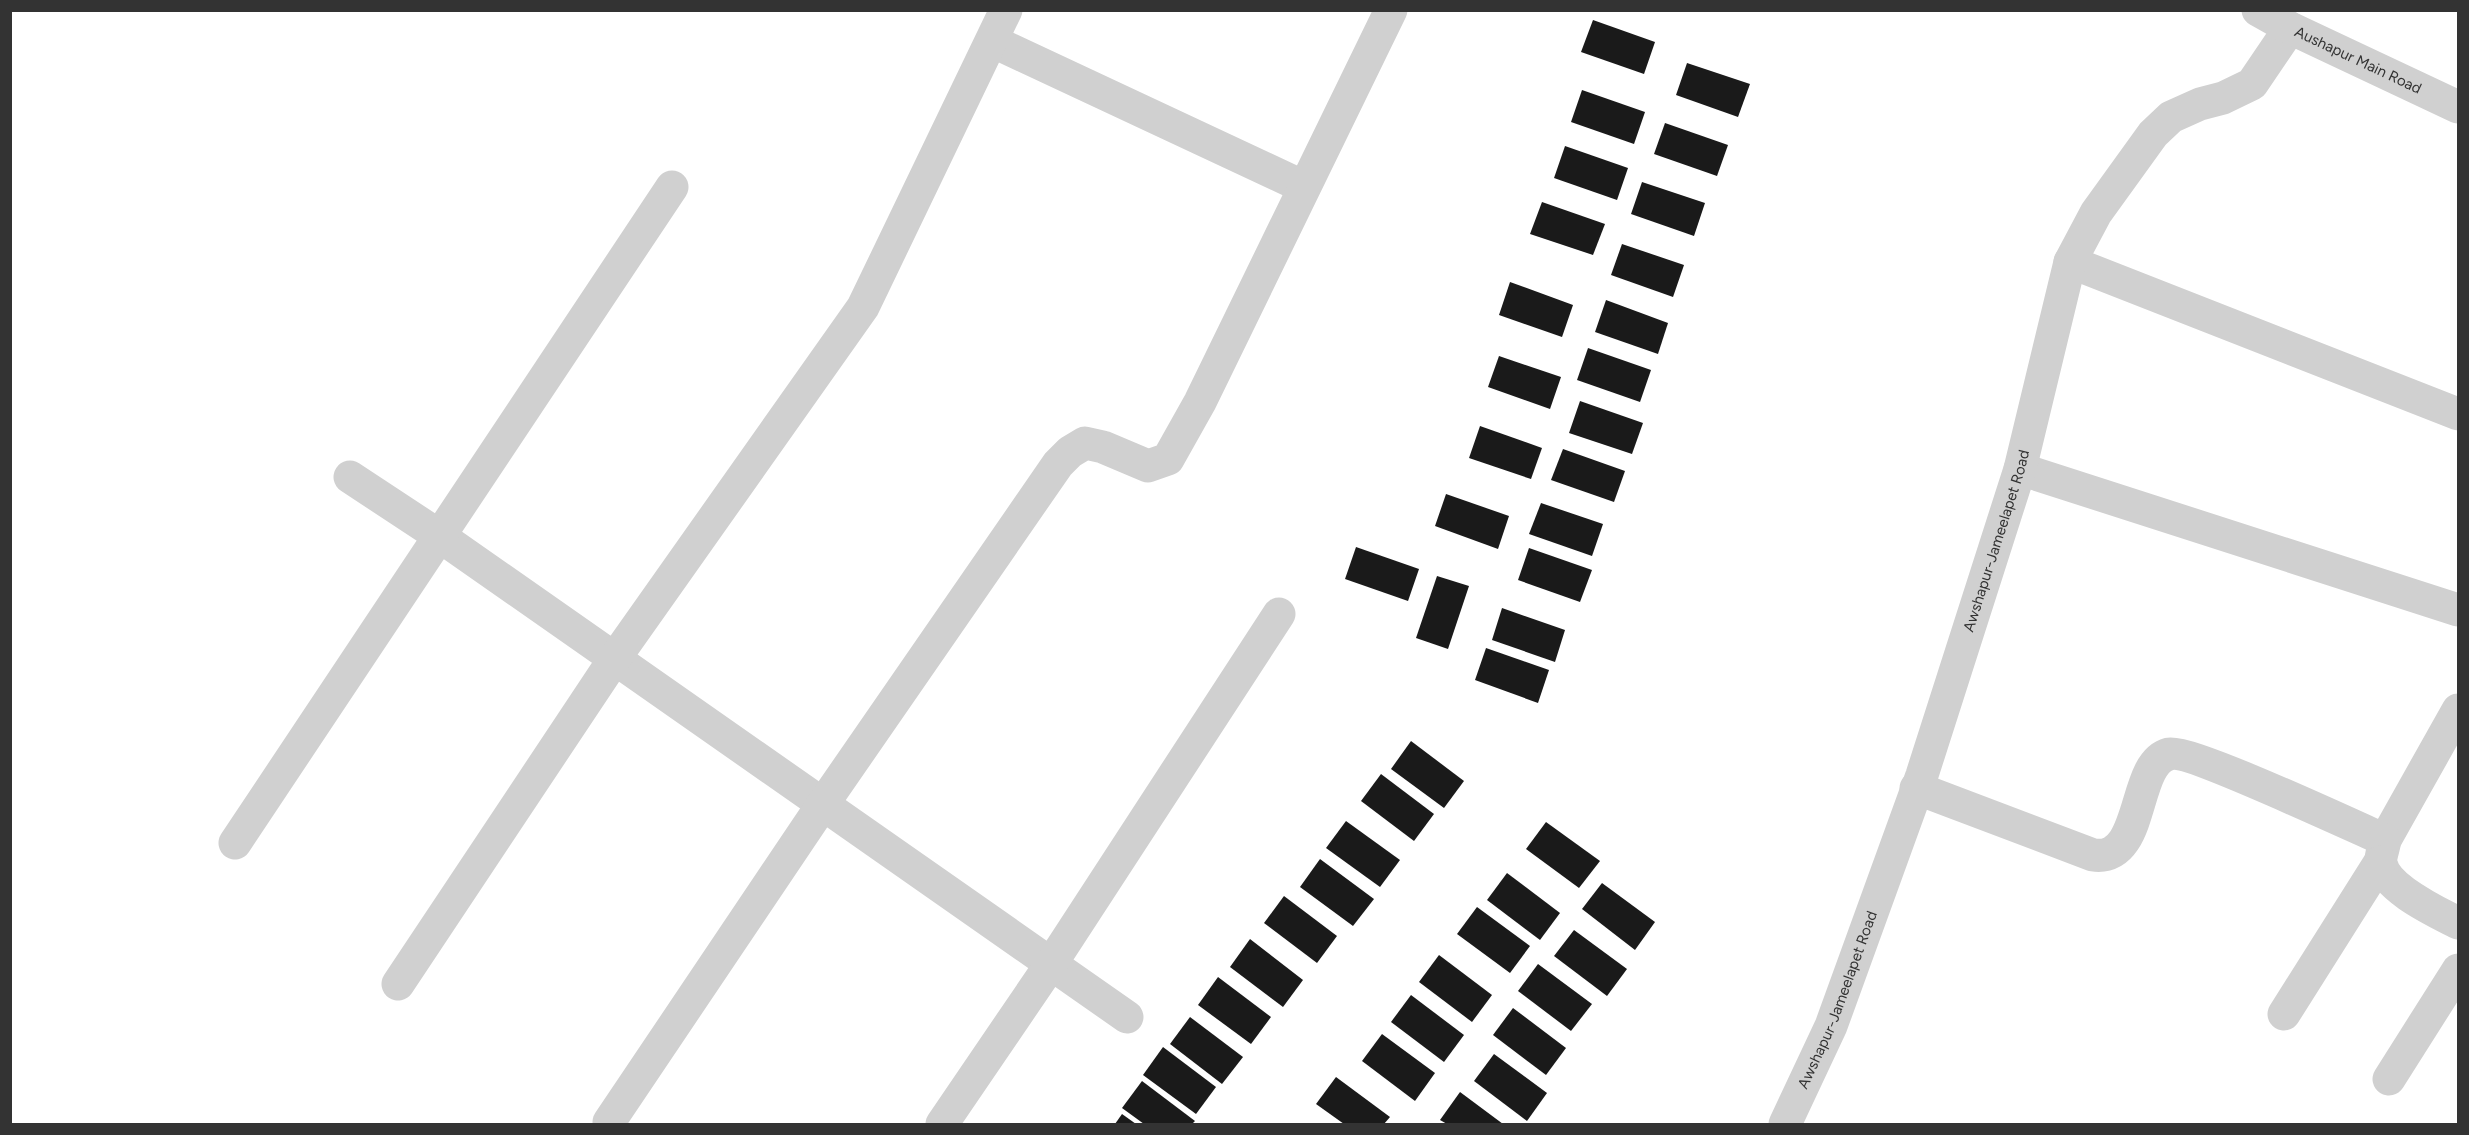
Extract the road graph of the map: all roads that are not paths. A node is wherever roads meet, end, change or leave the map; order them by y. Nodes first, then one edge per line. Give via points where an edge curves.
1 (1006, 10) edge
2 (1390, 10) edge
3 (2258, 10) edge
4 (2290, 28) junction
5 (992, 41) junction
6 (2458, 108) edge
7 (672, 187) dead end
8 (1304, 187) junction
9 (2070, 262) junction
10 (2455, 404) edge
11 (2020, 469) junction
12 (350, 477) dead end
13 (438, 535) junction
14 (2458, 610) edge
15 (1279, 614) dead end
16 (615, 658) junction
17 (2458, 710) edge
18 (1916, 788) junction
19 (823, 804) junction
20 (235, 843) dead end
21 (2383, 851) junction
22 (2458, 923) edge
23 (1051, 964) junction
24 (2458, 970) edge
25 (398, 984) dead end
26 (2284, 1014) dead end
27 (1127, 1017) dead end
28 (2389, 1079) dead end
29 (609, 1122) dead end
30 (942, 1125) edge
31 (1785, 1125) edge

1 - 5 street
2 - 8 street
3 - 4 street, Aushapur Main Road
4 - 6 street, Aushapur Main Road
4 - 9 street, Awshapur-Jameelapet Road via 2252,84 2170,117 2153,134 2096,213
5 - 8 street
5 - 16 street via 863,307
7 - 13 street
8 - 19 street via 1200,402 1168,459 1148,466 1085,443 1058,464
9 - 10 street
9 - 11 street, Awshapur-Jameelapet Road
11 - 14 street
11 - 18 street, Awshapur-Jameelapet Road
12 - 13 street
13 - 16 street
13 - 20 street
15 - 23 street
16 - 19 street
16 - 25 street
17 - 21 street
18 - 21 street via 2093,855 2105,856 2118,850 2126,839 2153,770 2162,757 2172,753 2226,771
18 - 31 street, Awshapur-Jameelapet Road via 1831,1026
19 - 23 street
19 - 29 street
21 - 22 street via 2384,872 2401,889
21 - 26 street
23 - 27 street
23 - 30 street
24 - 28 street

